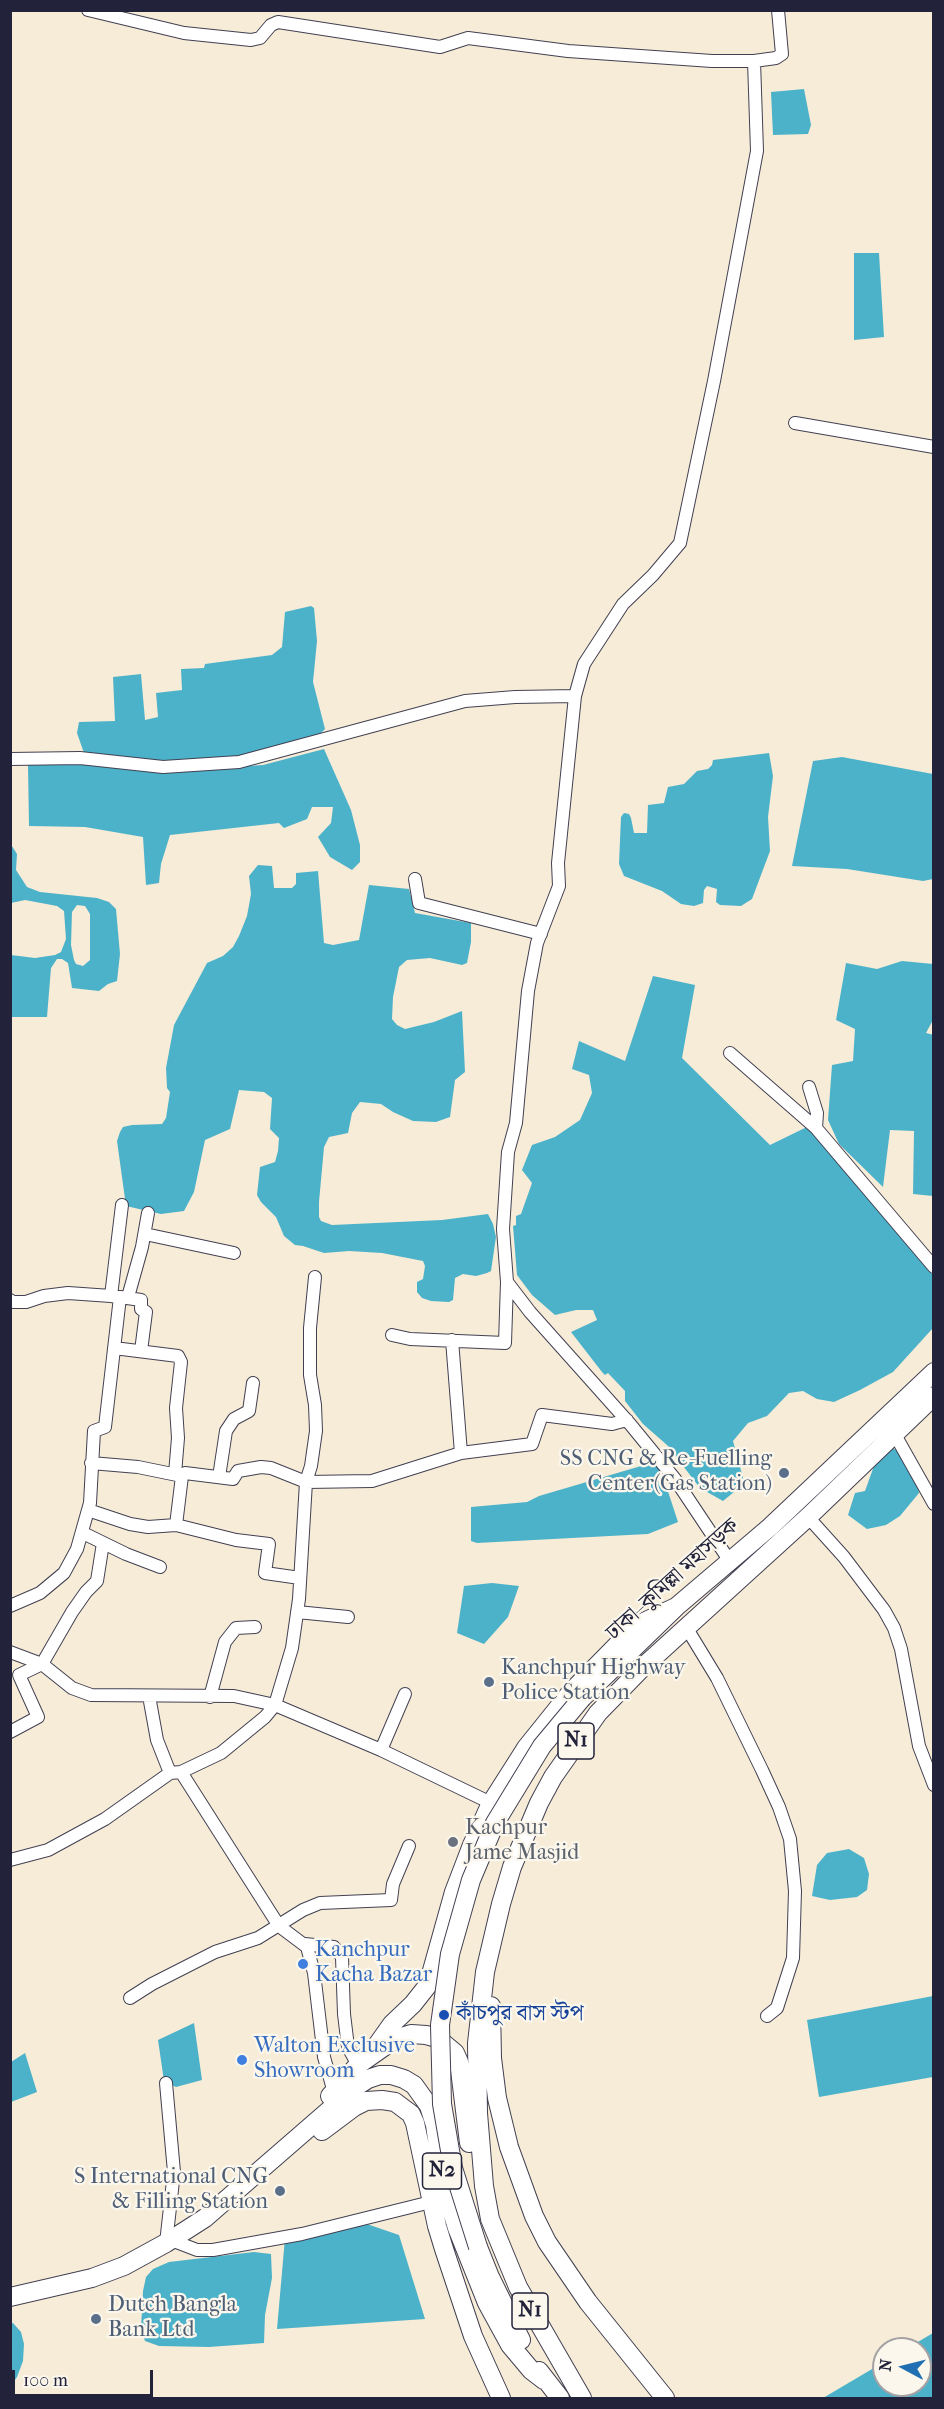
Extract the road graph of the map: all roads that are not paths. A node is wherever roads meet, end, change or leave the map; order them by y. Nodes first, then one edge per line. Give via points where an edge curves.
1 (88, 10) edge
2 (778, 10) edge
3 (754, 61) junction
4 (795, 423) dead end
5 (933, 447) edge
6 (575, 696) junction
7 (10, 759) edge
8 (415, 879) dead end
9 (541, 934) junction
10 (730, 1053) dead end
11 (809, 1087) dead end
12 (816, 1128) junction
13 (123, 1205) dead end
14 (148, 1213) dead end
15 (145, 1234) junction
16 (234, 1253) dead end
17 (933, 1267) edge
18 (315, 1277) dead end
19 (507, 1282) junction
20 (120, 1297) junction
21 (10, 1300) edge
22 (392, 1335) dead end
23 (452, 1340) junction
24 (114, 1348) junction
25 (141, 1351) junction
26 (933, 1372) edge
27 (253, 1383) dead end
28 (933, 1396) edge
29 (627, 1420) junction
30 (894, 1433) junction
31 (461, 1453) junction
32 (91, 1463) junction
33 (178, 1475) junction
34 (219, 1477) junction
35 (306, 1482) junction
36 (933, 1504) edge
37 (88, 1510) junction
38 (807, 1516) junction
39 (176, 1525) junction
40 (82, 1533) junction
41 (103, 1543) junction
42 (729, 1560) junction
43 (160, 1567) dead end
44 (300, 1578) junction
45 (10, 1606) edge
46 (676, 1607) junction
47 (297, 1612) junction
48 (348, 1617) dead end
49 (255, 1627) dead end
50 (686, 1627) junction
51 (10, 1652) edge
52 (42, 1664) junction
53 (405, 1694) dead end
54 (149, 1696) junction
55 (210, 1697) junction
56 (275, 1705) junction
57 (10, 1732) edge
58 (381, 1750) junction
59 (175, 1773) junction
60 (933, 1785) edge
61 (491, 1803) junction
62 (409, 1846) dead end
63 (10, 1860) edge
64 (279, 1926) junction
65 (305, 1944) junction
66 (485, 1972) junction
67 (130, 1998) dead end
68 (767, 2016) dead end
69 (364, 2060) junction
70 (166, 2083) dead end
71 (334, 2093) junction
72 (296, 2140) junction
73 (431, 2202) junction
74 (490, 2218) junction
75 (193, 2224) junction
76 (168, 2241) junction
77 (10, 2297) edge
78 (544, 2380) junction
79 (501, 2398) edge
80 (560, 2398) edge
81 (582, 2398) edge
82 (665, 2398) edge

1 - 3 street via 184,33 251,40 260,38 278,22 440,47 468,38 568,51
2 - 3 street via 782,54
3 - 6 street via 757,151 681,543 623,604 584,664
4 - 5 street
6 - 7 street via 465,701 239,762 163,767 80,758
6 - 9 street via 559,886
8 - 9 street via 419,903
9 - 19 street via 528,991 516,1123 508,1152 503,1228
10 - 12 street
11 - 12 street via 817,1113
12 - 17 street
13 - 20 street
14 - 15 street
15 - 16 street
15 - 20 street
18 - 35 street via 310,1375 316,1431
19 - 23 street via 505,1343
19 - 29 street
20 - 21 street via 68,1293 27,1302
20 - 24 street
20 - 25 street via 141,1300 141,1309 146,1312
22 - 23 street
23 - 31 street
24 - 25 street
24 - 32 street via 105,1427 94,1431
25 - 33 street via 178,1356 181,1362 176,1408
26 - 42 highway, ঢাকা–কুমিল্লা মহাসড়ক / N1 via 770,1527
27 - 34 street via 249,1411 234,1419 226,1431
28 - 30 highway, ঢাকা–কুমিল্লা মহাসড়ক / N1
29 - 31 street via 612,1424 542,1415 532,1444
29 - 42 street via 675,1479
30 - 36 street
30 - 38 highway, ঢাকা–কুমিল্লা মহাসড়ক / N1
31 - 35 street via 372,1481
32 - 33 street
32 - 37 street
33 - 34 street
33 - 39 street
34 - 35 street via 233,1479 238,1471 271,1468
35 - 44 street
37 - 39 street via 130,1524
37 - 40 street
38 - 50 highway, ঢাকা–কুমিল্লা মহাসড়ক / N1
38 - 60 street via 844,1557 894,1629 919,1746
39 - 44 street via 269,1544 265,1573
40 - 41 street
40 - 45 street via 64,1573 40,1593
41 - 43 street
41 - 52 street via 97,1581 72,1612
42 - 46 highway, ঢাকা–কুমিল্লা মহাসড়ক / N1
44 - 47 street
46 - 61 highway, N1 via 644,1622 597,1663 526,1748
46 - 78 highway, ঢাকা–কুমিল্লা মহাসড়ক / N1, bridge via 582,1698 542,1746 495,1823 471,1880 450,1954 440,2025 442,2104 453,2168 478,2247
47 - 48 street
47 - 56 street via 292,1647
49 - 55 street via 236,1628 225,1642
50 - 66 highway, ঢাকা–কুমিল্লা মহাসড়ক / N1 via 598,1713 553,1777 512,1867
50 - 68 street via 717,1678 779,1807 790,1839 795,1891 793,1958 777,2008
51 - 52 street
52 - 54 street via 72,1688 91,1695
52 - 57 street via 19,1675 38,1717
53 - 58 street
54 - 55 street
54 - 59 street via 157,1740
55 - 56 street via 234,1696
56 - 58 street
56 - 59 street via 221,1753
58 - 61 street
59 - 63 street via 105,1819 48,1850
59 - 64 street
61 - 69 highway, N1 via 454,1892 428,1985
62 - 64 street via 393,1884 391,1900 320,1903
64 - 65 street
64 - 67 street via 258,1938 215,1952
65 - 69 street via 334,1947 342,1957 348,2047
65 - 71 street via 314,1973 324,2057
66 - 74 highway, ঢাকা–কুমিল্লা মহাসড়ক / N1 via 476,2078
66 - 82 highway, N1 via 491,1993 496,2097 530,2207 547,2242 588,2302
69 - 71 highway, N2
69 - 74 highway, N2 via 395,2039 411,2034 438,2038 455,2053 462,2074 474,2181
70 - 76 street via 174,2172
71 - 75 highway, N2 via 200,2213
72 - 73 highway, N2 via 313,2138 360,2103 395,2102 411,2114 415,2123
72 - 75 highway, N2
72 - 78 highway, N2 via 368,2079 391,2075 414,2085 432,2116 457,2228 487,2303 510,2345
73 - 76 street via 302,2234 213,2250 197,2250
73 - 79 highway, N2 via 473,2336
74 - 81 highway, ঢাকা–কুমিল্লা মহাসড়ক / N1 via 527,2306
75 - 76 highway, N2
76 - 77 highway, N2 via 124,2266 92,2278
78 - 80 highway, ঢাকা–কুমিল্লা মহাসড়ক / N1

